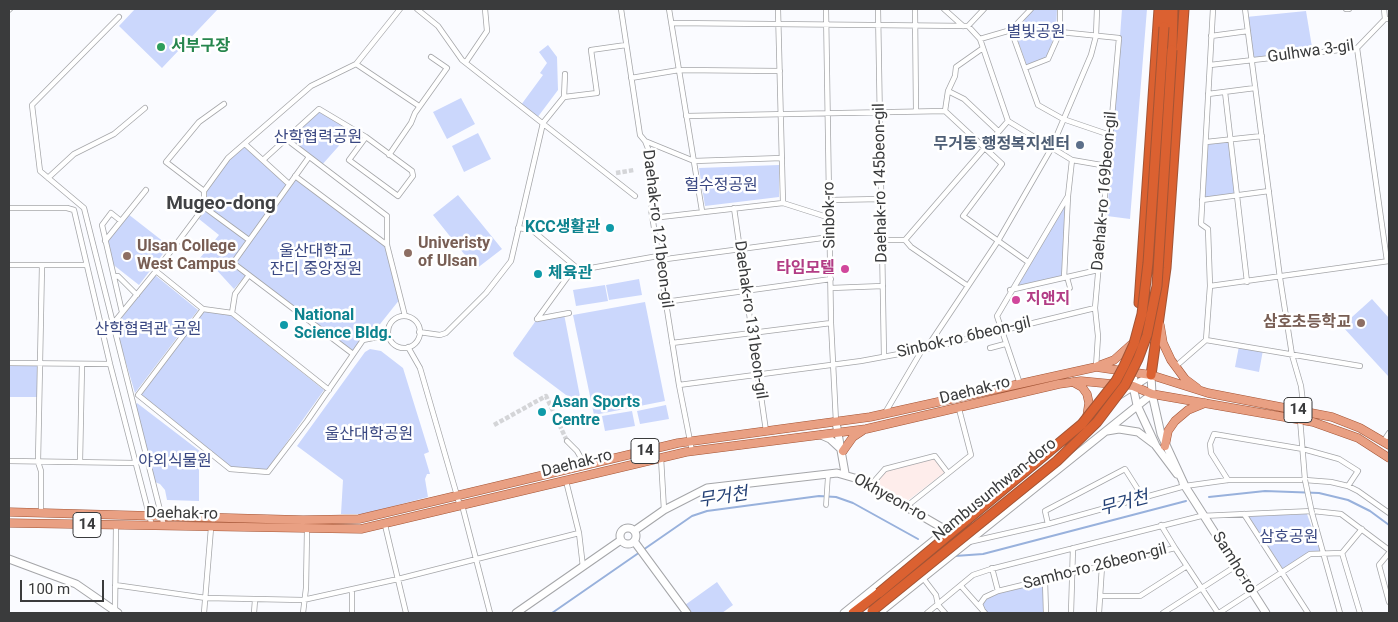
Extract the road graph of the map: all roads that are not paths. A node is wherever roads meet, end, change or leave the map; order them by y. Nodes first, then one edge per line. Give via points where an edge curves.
1 (400, 9) edge
2 (417, 9) edge
3 (485, 9) edge
4 (621, 9) edge
5 (669, 9) edge
6 (778, 9) edge
7 (826, 9) edge
8 (878, 9) edge
9 (915, 9) edge
10 (944, 9) edge
11 (984, 9) edge
12 (1031, 9) edge
13 (1060, 9) edge
14 (1097, 9) edge
15 (1159, 9) edge
16 (1164, 9) edge
17 (1173, 9) edge
18 (1177, 9) edge
19 (1184, 9) edge
20 (1213, 9) edge
21 (1245, 9) edge
22 (1384, 9) edge
23 (119, 17) dead end
24 (1387, 19) edge
25 (672, 24) junction
26 (779, 24) junction
27 (827, 25) junction
28 (878, 25) junction
29 (914, 26) junction
30 (966, 26) junction
31 (1011, 30) junction
32 (1248, 31) junction
33 (1060, 32) junction
34 (1096, 36) junction
35 (1212, 36) junction
36 (980, 39) junction
37 (626, 45) junction
38 (983, 48) junction
39 (1358, 48) junction
40 (431, 57) dead end
41 (1180, 60) junction
42 (1252, 60) junction
43 (466, 62) junction
44 (356, 64) junction
45 (1210, 65) junction
46 (1025, 68) junction
47 (679, 70) junction
48 (780, 71) junction
49 (565, 74) dead end
50 (631, 78) junction
51 (1256, 88) junction
52 (948, 91) junction
53 (1225, 92) junction
54 (1208, 94) junction
55 (564, 97) junction
56 (224, 104) dead end
57 (419, 106) junction
58 (145, 108) dead end
59 (916, 111) junction
60 (945, 111) junction
61 (880, 112) junction
62 (829, 113) junction
63 (781, 114) junction
64 (686, 116) junction
65 (1063, 119) junction
66 (1008, 121) junction
67 (543, 123) junction
68 (998, 131) junction
69 (1110, 135) junction
70 (1262, 136) junction
71 (366, 138) junction
72 (286, 139) junction
73 (1230, 140) junction
74 (645, 141) junction
75 (1206, 142) junction
76 (245, 144) junction
77 (984, 148) junction
78 (1051, 149) junction
79 (390, 155) junction
80 (309, 157) junction
81 (782, 158) junction
82 (263, 160) junction
83 (1072, 160) junction
84 (694, 161) junction
85 (1107, 166) junction
86 (616, 173) tunnel mouth
87 (608, 174) junction
88 (295, 176) junction
89 (48, 178) junction
90 (289, 184) junction
91 (146, 190) dead end
92 (204, 190) junction
93 (1269, 191) junction
94 (1237, 195) junction
95 (635, 196) dead end
96 (1068, 196) junction
97 (881, 199) junction
98 (830, 200) junction
99 (1202, 200) junction
100 (783, 203) junction
101 (204, 207) junction
102 (10, 208) edge
103 (734, 208) junction
104 (702, 211) junction
105 (652, 218) junction
106 (830, 218) junction
107 (121, 221) junction
108 (518, 228) junction
109 (830, 236) junction
110 (249, 240) junction
111 (882, 240) junction
112 (905, 240) junction
113 (106, 241) junction
114 (998, 241) junction
115 (387, 245) junction
116 (740, 249) junction
117 (659, 258) junction
118 (1388, 261) edge
119 (1028, 262) junction
120 (9, 265) edge
121 (42, 265) junction
122 (86, 265) junction
123 (1098, 270) junction
124 (156, 272) junction
125 (248, 276) junction
126 (569, 276) dead end
127 (114, 277) junction
128 (1066, 278) junction
129 (1280, 278) junction
130 (831, 279) junction
131 (1247, 282) junction
132 (883, 286) junction
133 (968, 286) junction
134 (1210, 286) junction
135 (831, 288) junction
136 (1070, 288) dead end
137 (1010, 290) junction
138 (745, 291) junction
139 (137, 294) junction
140 (665, 302) junction
141 (1095, 308) junction
142 (203, 309) junction
143 (122, 312) junction
144 (232, 313) junction
145 (569, 313) dead end
146 (1160, 315) junction
147 (405, 316) junction
148 (831, 322) junction
149 (112, 325) junction
150 (101, 328) junction
151 (1001, 330) junction
152 (419, 332) junction
153 (752, 333) junction
154 (388, 335) junction
155 (1206, 340) junction
156 (672, 343) junction
157 (1133, 343) junction
158 (1004, 344) junction
159 (408, 347) junction
160 (990, 348) dead end
161 (924, 349) junction
162 (353, 354) junction
163 (1292, 355) junction
164 (884, 356) junction
165 (9, 363) edge
166 (40, 363) junction
167 (82, 364) junction
168 (110, 364) junction
169 (833, 365) junction
170 (1360, 366) dead end
171 (1096, 367) junction
172 (1176, 367) junction
173 (1134, 373) junction
174 (1151, 375) junction
175 (758, 376) junction
176 (1071, 382) junction
177 (1020, 384) junction
178 (679, 385) junction
179 (1133, 386) junction
180 (328, 390) junction
181 (1200, 391) junction
182 (1152, 394) junction
183 (138, 395) junction
184 (132, 402) junction
185 (1206, 402) junction
186 (1137, 405) junction
187 (959, 409) junction
188 (1304, 411) junction
189 (885, 415) junction
190 (1087, 416) junction
191 (1300, 419) junction
192 (836, 422) junction
193 (866, 429) junction
194 (766, 432) junction
195 (839, 432) junction
196 (1102, 433) junction
197 (1389, 433) edge
198 (821, 435) junction
199 (567, 441) tunnel mouth
200 (690, 441) junction
201 (1386, 443) edge
202 (1156, 446) junction
203 (1166, 446) junction
204 (1303, 449) junction
205 (692, 451) junction
206 (843, 451) junction
207 (662, 458) junction
208 (1389, 458) edge
209 (9, 462) edge
210 (38, 462) junction
211 (80, 462) junction
212 (135, 463) junction
213 (585, 465) junction
214 (828, 473) junction
215 (845, 473) junction
216 (948, 473) junction
217 (1228, 480) junction
218 (1305, 480) junction
219 (566, 481) junction
220 (503, 485) junction
221 (870, 486) junction
222 (1185, 486) junction
223 (1348, 486) junction
224 (505, 495) junction
225 (457, 496) junction
226 (1144, 499) junction
227 (826, 505) dead end
228 (415, 506) junction
229 (461, 506) junction
230 (908, 506) junction
231 (664, 510) junction
232 (9, 512) edge
233 (41, 513) junction
234 (1389, 513) edge
235 (1203, 514) junction
236 (1244, 514) junction
237 (150, 516) junction
238 (162, 516) junction
239 (418, 516) junction
240 (9, 523) edge
241 (1048, 524) junction
242 (385, 525) junction
243 (1161, 525) junction
244 (116, 526) junction
245 (152, 527) junction
246 (164, 527) junction
247 (211, 528) junction
248 (1362, 528) junction
249 (307, 530) junction
250 (946, 530) junction
251 (634, 531) junction
252 (579, 533) junction
253 (621, 540) junction
254 (967, 542) junction
255 (635, 543) junction
256 (1073, 548) junction
257 (1175, 548) junction
258 (1389, 551) edge
259 (1323, 553) junction
260 (1342, 553) junction
261 (9, 559) edge
262 (476, 559) junction
263 (1102, 566) junction
264 (1187, 566) junction
265 (1236, 566) junction
266 (583, 567) junction
267 (992, 568) junction
268 (1282, 572) junction
269 (1072, 573) junction
270 (923, 578) junction
271 (398, 580) junction
272 (1045, 580) junction
273 (115, 585) junction
274 (961, 586) junction
275 (1202, 588) junction
276 (352, 590) junction
277 (998, 591) junction
278 (1252, 592) junction
279 (1100, 596) junction
280 (206, 598) junction
281 (254, 600) junction
282 (303, 600) junction
283 (1389, 602) edge
284 (938, 604) junction
285 (116, 612) edge
286 (984, 612) edge
287 (204, 613) edge
288 (254, 613) edge
289 (303, 613) edge
290 (352, 613) edge
291 (406, 613) edge
292 (490, 613) edge
293 (516, 613) edge
294 (687, 613) edge
295 (844, 613) edge
296 (852, 613) edge
297 (874, 613) edge
298 (927, 613) edge
299 (945, 613) edge
300 (1046, 613) edge
301 (1071, 613) edge
302 (1099, 613) edge
303 (1163, 613) edge
304 (1218, 613) edge
305 (1266, 613) edge
306 (1308, 613) edge
307 (1340, 613) edge
308 (1360, 613) edge

1 - 44 street
2 - 43 street via 438,26
3 - 43 street via 487,31
4 - 37 street, Daehak-ro 121beon-gil
5 - 25 street
6 - 26 street
7 - 27 street, Sinbok-ro
8 - 28 street, Daehak-ro 145beon-gil
9 - 29 street
10 - 30 street
11 - 30 street
12 - 31 street
13 - 33 street
14 - 34 street
15 - 157 highway via 1140,296
16 - 296 highway, bridge via 1146,287 1134,344 1120,373 1070,435
17 - 297 highway, bridge via 1157,286 1147,335 1125,384 1097,422 1057,461
18 - 41 highway
19 - 41 highway
20 - 35 street
21 - 32 street
22 - 24 street
23 - 89 street via 32,105 40,171
24 - 39 street, Gulhwa 3-gil
25 - 26 street
25 - 47 street
26 - 27 street
26 - 48 street
27 - 28 street
27 - 62 street, Sinbok-ro
28 - 29 street
28 - 61 street, Daehak-ro 145beon-gil
29 - 30 street
29 - 59 street
30 - 36 street
31 - 36 street
31 - 46 street
32 - 35 street
32 - 42 street
33 - 34 street
33 - 46 street via 1048,59
34 - 65 street
34 - 69 street, Daehak-ro 169beon-gil via 1119,38
35 - 45 street
36 - 38 street
37 - 50 street, Daehak-ro 121beon-gil
37 - 55 street via 591,50 597,93
38 - 52 street via 956,67
38 - 66 street
39 - 42 street, Gulhwa 3-gil
39 - 118 street
40 - 57 street via 447,68
41 - 146 highway
42 - 45 street, Gulhwa 3-gil
42 - 51 street
43 - 67 street
44 - 57 street
44 - 76 street via 311,86
45 - 54 street
46 - 65 street via 1038,105
47 - 48 street
47 - 50 street
47 - 64 street
48 - 63 street
49 - 55 street
50 - 74 street, Daehak-ro 121beon-gil via 640,135
51 - 53 street
51 - 70 street
52 - 60 street
52 - 68 street via 964,99
53 - 54 street
53 - 73 street
54 - 75 street
55 - 67 street
56 - 92 street via 199,122 166,162
57 - 79 street
58 - 89 street via 114,134 74,154
59 - 60 street
59 - 61 street
60 - 77 street
61 - 62 street
61 - 97 street, Daehak-ro 145beon-gil
62 - 63 street
62 - 98 street, Sinbok-ro
63 - 64 street
63 - 81 street
64 - 84 street
65 - 69 street
65 - 78 street
66 - 68 street
66 - 78 street
67 - 87 street
67 - 108 street
68 - 77 street
69 - 85 street, Daehak-ro 169beon-gil
70 - 73 street
70 - 93 street
71 - 72 street via 319,109
71 - 79 street
71 - 79 street via 349,160 398,196 413,176 412,171
72 - 80 street
72 - 82 street
73 - 75 street
73 - 94 street
74 - 84 street
74 - 105 street, Daehak-ro 121beon-gil via 655,194
75 - 99 street
76 - 82 street
76 - 92 street via 228,158
77 - 112 street
77 - 114 street via 1002,164 963,216
78 - 83 street
78 - 114 street
80 - 88 street
80 - 115 street via 386,216
81 - 84 street
81 - 100 street
82 - 90 street
83 - 85 street
83 - 96 street
84 - 104 street
85 - 123 street, Daehak-ro 169beon-gil
86 - 87 street
87 - 95 street
88 - 90 street
88 - 115 street
89 - 149 street via 84,208
90 - 110 street
91 - 107 street
92 - 101 street
93 - 94 street
93 - 129 street
94 - 99 street
94 - 131 street
96 - 119 street
96 - 128 street
97 - 98 street
97 - 111 street, Daehak-ro 145beon-gil
98 - 106 street, Sinbok-ro
99 - 134 street via 1201,224 1208,229
100 - 103 street
100 - 106 street
101 - 110 street
101 - 124 street
102 - 122 street via 74,210
103 - 104 street
103 - 116 street, Daehak-ro 131beon-gil
104 - 105 street
105 - 117 street, Daehak-ro 121beon-gil
106 - 109 street, Sinbok-ro
107 - 113 street
107 - 113 street via 111,214 102,225
108 - 117 street via 532,230 577,268
108 - 152 street via 511,261 486,292 446,333
109 - 116 street
109 - 130 street, Sinbok-ro
110 - 125 street via 233,263
111 - 112 street
111 - 132 street, Daehak-ro 145beon-gil
112 - 133 street
113 - 127 street
114 - 119 street
114 - 133 street
115 - 147 street
116 - 117 street
116 - 138 street, Daehak-ro 131beon-gil
117 - 140 street, Daehak-ro 121beon-gil
118 - 129 street
119 - 137 street
120 - 121 street
121 - 122 street
121 - 166 street
122 - 150 street
123 - 128 street
123 - 141 street, Daehak-ro 169beon-gil
124 - 139 street
124 - 142 street
125 - 144 street via 235,294
125 - 162 street
126 - 145 street via 537,319
127 - 139 street via 118,276
127 - 143 street
128 - 136 street
128 - 137 street
129 - 131 street
129 - 163 street
130 - 135 street, Sinbok-ro
130 - 138 street
131 - 134 street
132 - 135 street
132 - 164 street, Daehak-ro 145beon-gil
133 - 161 street
134 - 155 street
135 - 148 street, Sinbok-ro
137 - 151 street via 997,316
138 - 140 street
138 - 153 street, Daehak-ro 131beon-gil
139 - 143 street
140 - 156 street, Daehak-ro 121beon-gil
141 - 151 street, Sinbok-ro 6beon-gil
141 - 171 street, Daehak-ro 169beon-gil via 1098,336
142 - 144 street
142 - 183 street
143 - 149 street
144 - 180 street
146 - 172 main road via 1163,343
146 - 174 highway
147 - 152 street via 415,321
147 - 154 street via 391,322
148 - 153 street
148 - 169 street, Sinbok-ro
149 - 150 street
149 - 184 street
150 - 168 street
151 - 158 street
151 - 161 street, Sinbok-ro 6beon-gil
152 - 159 street via 418,339
153 - 156 street
153 - 175 street, Daehak-ro 131beon-gil
154 - 159 street via 396,346
154 - 162 street via 362,340
155 - 163 street
155 - 172 street
156 - 178 street, Daehak-ro 121beon-gil
157 - 171 main road via 1114,360
157 - 173 highway
158 - 160 street
158 - 177 street
159 - 225 street via 420,368
161 - 164 street, Sinbok-ro 6beon-gil
161 - 189 street
162 - 180 street
163 - 170 street
163 - 188 street
164 - 169 street, Sinbok-ro 6beon-gil
165 - 166 street
166 - 167 street
166 - 210 street
167 - 168 street
167 - 211 street
168 - 212 street
169 - 175 street, Sinbok-ro 6beon-gil
169 - 192 street, Sinbok-ro
171 - 173 main road, Daehak-ro / 14
171 - 177 main road, Daehak-ro / 14
172 - 181 main road
173 - 174 main road, Daehak-ro / 14
173 - 179 main road
174 - 179 main road, Nambusunhwan-doro
174 - 181 main road, 14
174 - 182 main road
175 - 178 street, Sinbok-ro 6beon-gil
175 - 194 street, Daehak-ro 131beon-gil
176 - 179 main road, Daehak-ro / 14 via 1089,380
176 - 187 main road, Daehak-ro / 14
176 - 190 main road via 1079,384 1087,394
177 - 189 main road, Daehak-ro / 14
178 - 200 street, Daehak-ro 121beon-gil
179 - 182 main road, Daehak-ro / 14
179 - 186 main road
179 - 190 main road, Nambusunhwan-doro
180 - 183 street via 268,472 230,469
181 - 188 main road, 14
182 - 185 main road, Daehak-ro / 14
182 - 186 main road, Nambusunhwan-doro
182 - 203 main road
183 - 184 street
184 - 238 street
185 - 191 main road, 14
185 - 203 main road via 1188,410 1175,421 1168,431
186 - 196 main road, Nambusunhwan-doro
186 - 202 main road
187 - 193 main road, Daehak-ro / 14
187 - 216 street via 970,455
188 - 201 main road, 14 via 1347,422
189 - 192 main road, Daehak-ro / 14
190 - 250 main road, Nambusunhwan-doro
191 - 204 street
191 - 208 main road, 14 via 1345,432
192 - 194 main road, Daehak-ro / 14
192 - 195 main road
193 - 195 main road, Daehak-ro / 14
193 - 206 main road via 853,437
194 - 200 main road, Daehak-ro / 14
195 - 198 main road, Daehak-ro / 14
195 - 206 main road
196 - 202 main road via 1113,429 1138,432
196 - 254 main road, Nambusunhwan-doro
197 - 201 street
198 - 205 main road, Daehak-ro / 14
198 - 206 main road
199 - 213 street
200 - 205 street, Daehak-ro 121beon-gil
200 - 213 main road, Daehak-ro / 14
202 - 222 main road
203 - 222 main road
204 - 217 street via 1214,434 1211,453
204 - 218 street
204 - 223 street via 1339,460 1358,471
205 - 207 main road, Daehak-ro / 14
206 - 215 main road
207 - 219 main road, Daehak-ro / 14
207 - 231 street
209 - 210 street
210 - 211 street
210 - 233 street
211 - 212 street
212 - 237 street
213 - 220 main road, Daehak-ro / 14
214 - 215 main road, Okhyeon-ro
214 - 227 street
214 - 231 main road, Okhyeon-ro via 707,488
215 - 221 main road, Okhyeon-ro
216 - 221 street via 936,456 885,469
216 - 230 street
217 - 218 street
217 - 222 street
218 - 223 street
218 - 259 street, bridge
219 - 224 main road, Daehak-ro / 14
219 - 252 street
220 - 224 main road via 488,494
220 - 225 main road, Daehak-ro / 14
221 - 230 main road, Okhyeon-ro
222 - 226 street
222 - 235 main road, Samho-ro
223 - 234 street
224 - 229 main road, Daehak-ro / 14
225 - 228 main road, Daehak-ro / 14
225 - 229 street
226 - 241 street
226 - 241 street via 1125,469 1045,511
228 - 238 main road, Daehak-ro / 14 via 340,521
228 - 239 main road via 431,508
229 - 239 main road, Daehak-ro / 14
229 - 262 street
230 - 250 main road, Okhyeon-ro
231 - 251 main road, Okhyeon-ro
232 - 233 main road, Daehak-ro / 14
233 - 237 main road, Daehak-ro / 14
235 - 236 street
235 - 243 street
235 - 265 main road, Samho-ro
236 - 248 street via 1313,511 1340,514
236 - 268 street
237 - 238 main road, Daehak-ro / 14
237 - 245 street
238 - 246 street
239 - 242 main road, Daehak-ro / 14
240 - 244 main road, Daehak-ro / 14
241 - 254 street
242 - 249 main road, Daehak-ro / 14
242 - 271 street
243 - 256 street
243 - 257 street
244 - 245 main road, Daehak-ro / 14
244 - 273 street
245 - 246 main road, Daehak-ro / 14
246 - 247 main road, Daehak-ro / 14
247 - 249 main road, Daehak-ro / 14
247 - 280 street
248 - 258 street
248 - 260 street
249 - 282 street
250 - 295 main road, Nambusunhwan-doro
251 - 253 main road via 630,528 622,530
251 - 255 main road
252 - 262 street
252 - 266 street
253 - 255 main road
253 - 266 main road
254 - 270 main road, Nambusunhwan-doro
255 - 294 main road
256 - 267 street
256 - 269 street
257 - 263 street, Samho-ro 26beon-gil
257 - 264 street, Samho-ro 26beon-gil
258 - 283 street via 1379,565
259 - 260 street
259 - 268 street via 1310,554
259 - 307 street
260 - 308 street
261 - 285 main road via 76,584
262 - 271 street
262 - 292 street
263 - 269 street, Samho-ro 26beon-gil
263 - 279 street
264 - 275 street, Samho-ro 26beon-gil
264 - 279 street via 1140,596
265 - 275 street
265 - 278 main road, Samho-ro
266 - 293 main road
267 - 274 street via 974,575
267 - 277 street
268 - 278 street
268 - 306 street
269 - 272 street, Samho-ro 26beon-gil
269 - 301 street
270 - 284 street via 936,595
270 - 297 main road, Nambusunhwan-doro
271 - 276 street
271 - 291 street
272 - 277 street, Samho-ro 26beon-gil
272 - 300 street
273 - 280 street
273 - 285 street
274 - 284 street
274 - 286 street
275 - 303 street
275 - 304 street, Samho-ro 26beon-gil
276 - 282 street
276 - 290 street
277 - 286 street, Samho-ro 26beon-gil via 985,597 980,604
278 - 304 street
278 - 305 main road, Samho-ro
279 - 302 street
280 - 281 street
280 - 287 street
281 - 282 street
281 - 288 street
282 - 289 street
284 - 298 street
284 - 299 street

